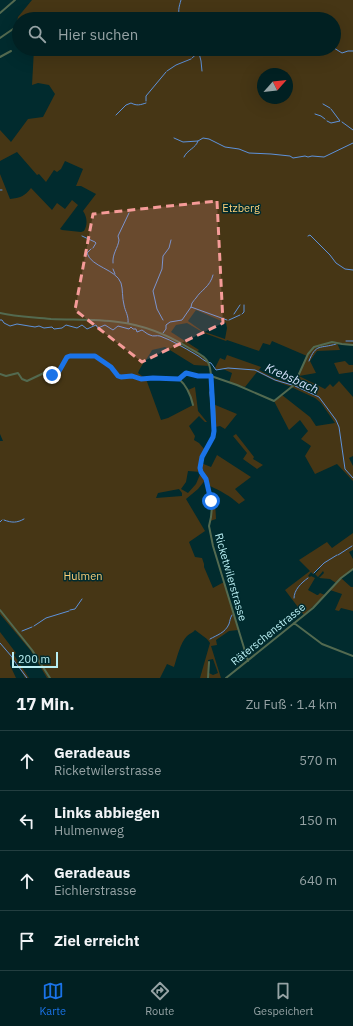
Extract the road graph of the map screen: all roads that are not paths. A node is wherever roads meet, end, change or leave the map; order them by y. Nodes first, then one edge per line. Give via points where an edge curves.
1 (15, 0) edge
2 (0, 13) edge
3 (12, 30) edge
4 (0, 38) edge
5 (11, 51) dead end
6 (0, 57) edge
7 (0, 313) edge
8 (353, 345) edge
9 (0, 374) edge
10 (211, 376) junction
11 (179, 379) junction
12 (193, 405) dead end
13 (353, 569) edge
14 (0, 610) edge
15 (294, 623) junction
16 (353, 656) edge
17 (248, 660) junction
18 (209, 662) dead end
19 (50, 678) edge
20 (208, 678) edge
21 (226, 678) edge

1 - 2 street
3 - 4 street
5 - 6 street
7 - 10 street, Ricketwilerstrasse via 128,324 166,335 208,362
8 - 10 street via 328,342 316,346 311,350 293,386 274,401 245,387
9 - 11 street via 6,376 18,372 22,379 27,381 46,372 54,375 58,373 67,357 90,355 98,357 121,377
10 - 11 street via 186,373
10 - 17 street, Ricketwilerstrasse via 214,431 202,457 201,472 206,479 212,507 208,526
11 - 12 street via 188,390
13 - 15 street, Räterschenstrasse
14 - 19 street via 32,650
15 - 16 street via 322,644
15 - 17 street, Räterschenstrasse
17 - 21 street, Räterschenstrasse
18 - 20 street

